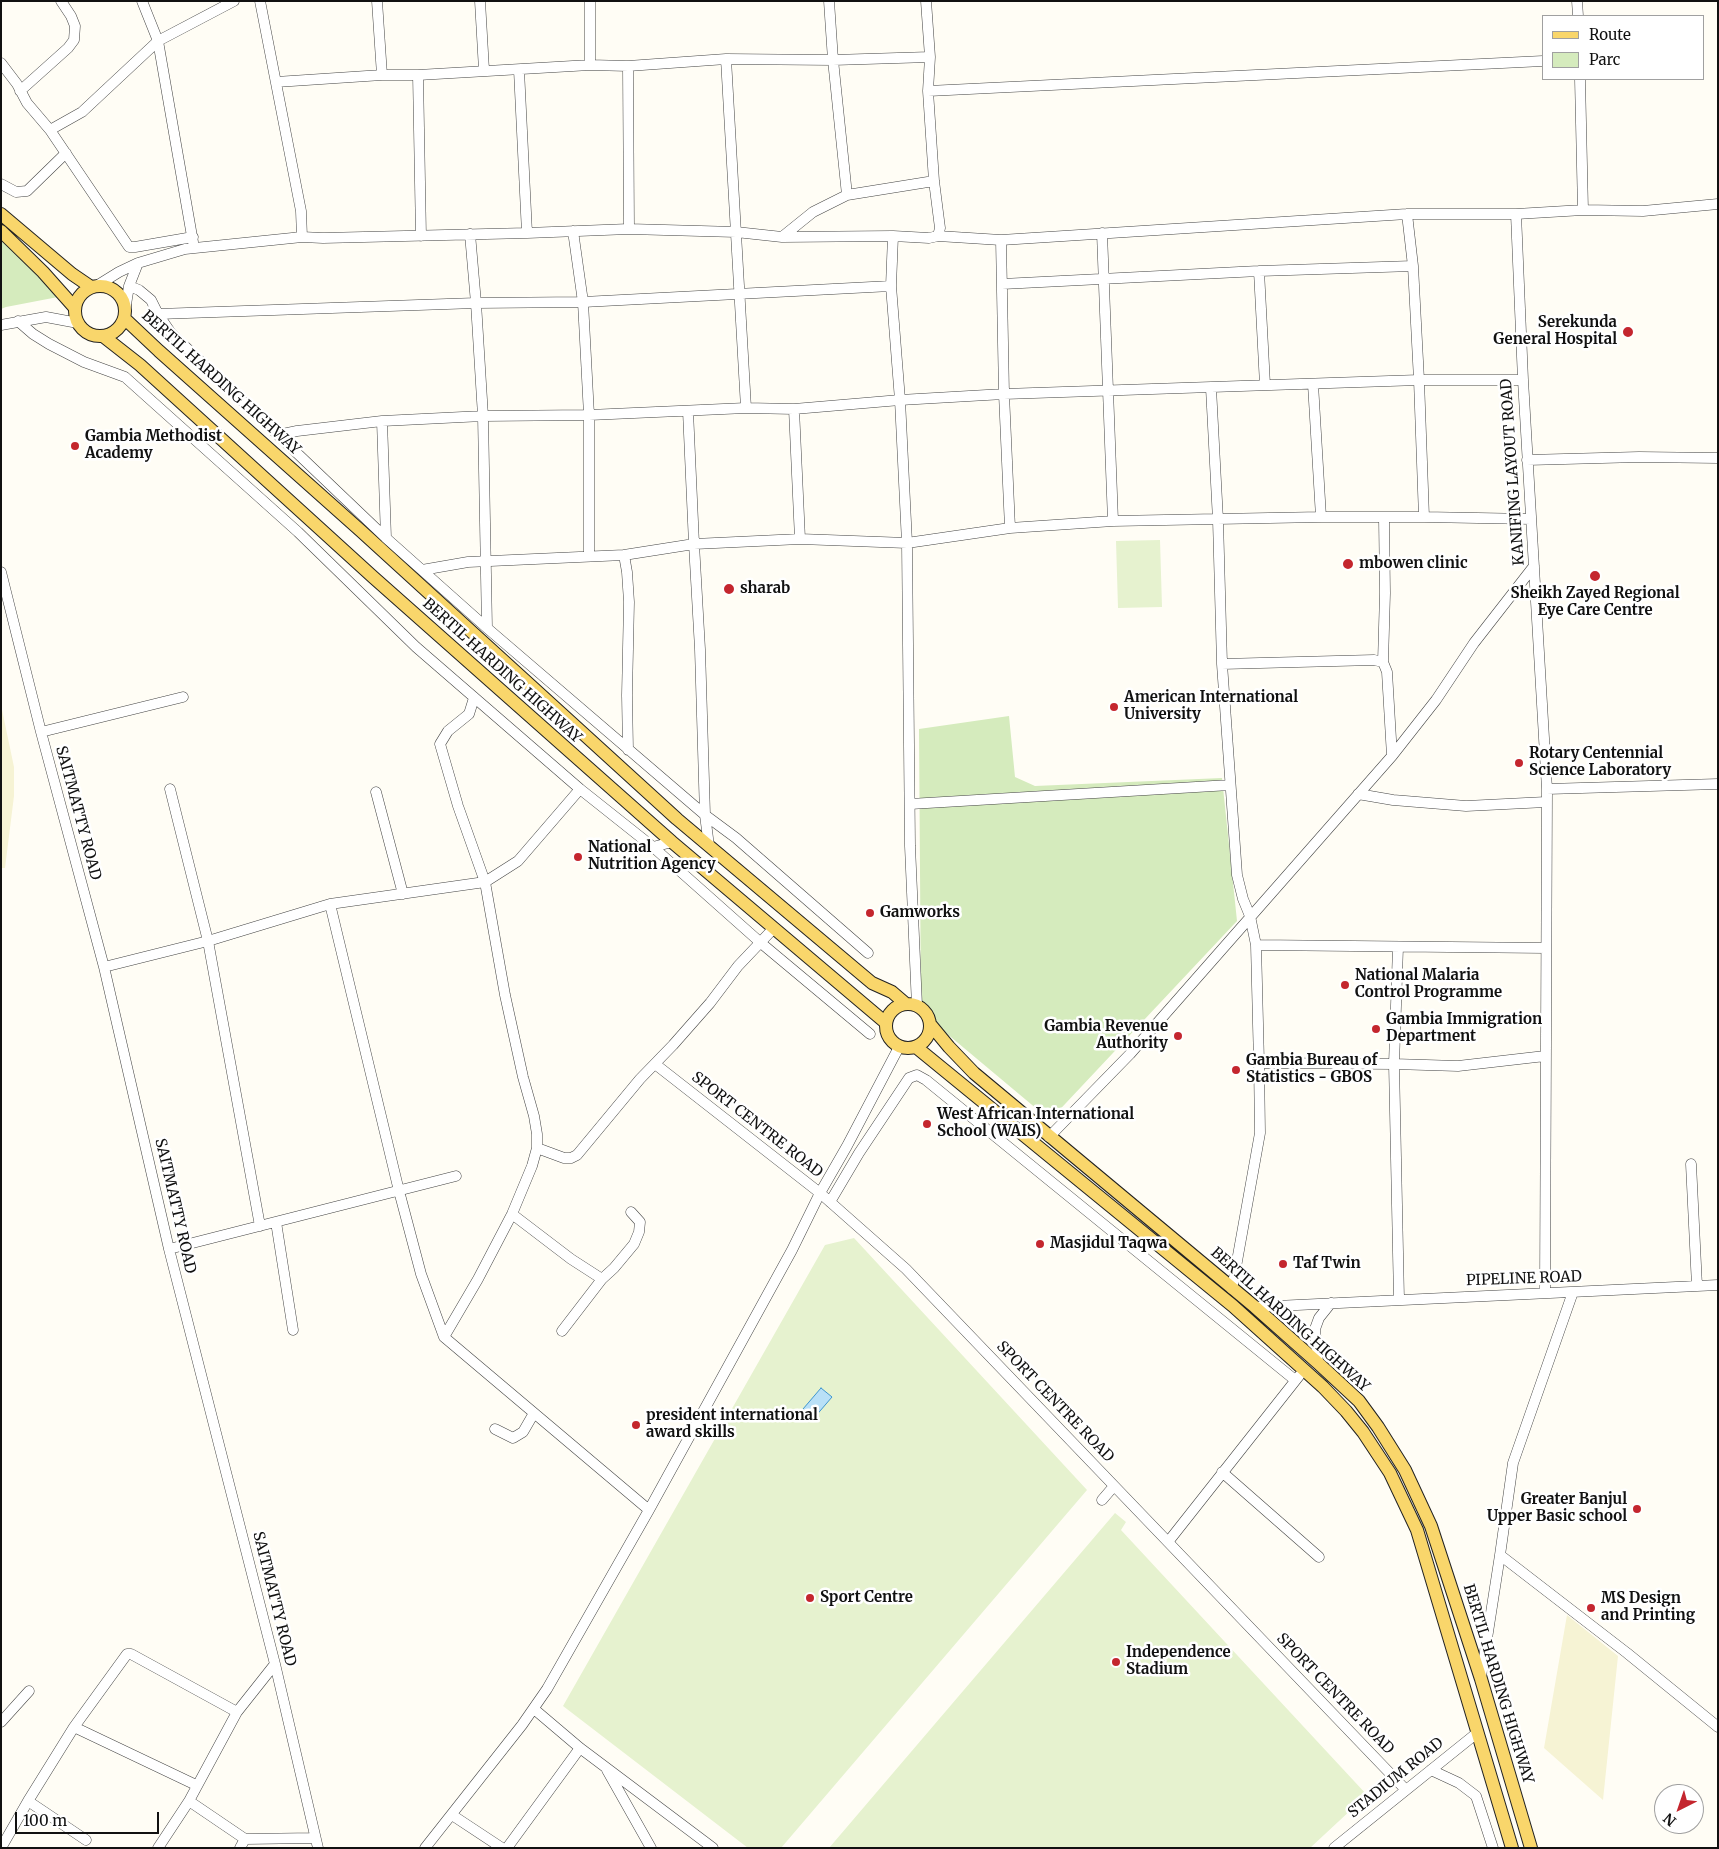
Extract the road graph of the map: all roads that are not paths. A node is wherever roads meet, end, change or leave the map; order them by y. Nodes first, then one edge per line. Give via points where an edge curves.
1 (61, 1) edge
2 (142, 1) edge
3 (234, 1) edge
4 (260, 1) edge
5 (377, 1) edge
6 (480, 1) edge
7 (590, 1) edge
8 (830, 1) edge
9 (926, 1) edge
10 (1577, 1) edge
11 (1578, 15) edge
12 (158, 41) junction
13 (930, 57) junction
14 (726, 59) junction
15 (833, 60) junction
16 (1542, 60) edge
17 (1, 63) edge
18 (590, 65) junction
19 (628, 66) junction
20 (484, 70) junction
21 (519, 70) junction
22 (382, 75) junction
23 (418, 75) junction
24 (1580, 80) edge
25 (276, 82) junction
26 (20, 91) junction
27 (928, 91) junction
28 (50, 130) junction
29 (66, 153) junction
30 (934, 180) junction
31 (1, 184) edge
32 (847, 195) junction
33 (1718, 204) edge
34 (1583, 210) junction
35 (1, 214) edge
36 (1407, 214) junction
37 (1516, 214) junction
38 (629, 229) junction
39 (1, 231) edge
40 (573, 231) junction
41 (736, 232) junction
42 (527, 233) junction
43 (1102, 233) junction
44 (470, 234) junction
45 (421, 236) junction
46 (893, 236) junction
47 (938, 236) junction
48 (192, 237) junction
49 (302, 237) junction
50 (782, 237) junction
51 (1001, 240) junction
52 (194, 248) junction
53 (138, 262) junction
54 (1413, 266) junction
55 (1259, 271) junction
56 (1104, 279) junction
57 (1002, 284) junction
58 (94, 286) junction
59 (129, 286) junction
60 (891, 286) junction
61 (739, 293) junction
62 (583, 302) junction
63 (476, 303) junction
64 (75, 308) junction
65 (158, 314) junction
66 (125, 315) junction
67 (18, 321) junction
68 (78, 323) junction
69 (1, 325) edge
70 (103, 336) junction
71 (1419, 380) junction
72 (1522, 380) junction
73 (1313, 384) junction
74 (1265, 386) junction
75 (1211, 388) junction
76 (1108, 391) junction
77 (1004, 394) junction
78 (900, 400) junction
79 (746, 408) junction
80 (794, 409) junction
81 (688, 411) junction
82 (589, 415) junction
83 (483, 416) junction
84 (382, 422) junction
85 (278, 436) junction
86 (1718, 458) edge
87 (1527, 460) junction
88 (1321, 517) junction
89 (1424, 517) junction
90 (1384, 518) junction
91 (1218, 520) junction
92 (1531, 520) junction
93 (1113, 521) junction
94 (1010, 528) junction
95 (386, 538) junction
96 (800, 539) junction
97 (907, 543) junction
98 (694, 544) junction
99 (624, 555) junction
100 (588, 556) junction
101 (484, 562) junction
102 (1534, 566) junction
103 (422, 570) junction
104 (1, 572) edge
105 (486, 628) junction
106 (1383, 662) junction
107 (1222, 664) junction
108 (184, 697) dead end
109 (474, 698) junction
110 (41, 732) junction
111 (628, 750) junction
112 (1392, 756) junction
113 (1718, 784) edge
114 (1230, 785) junction
115 (170, 789) dead end
116 (580, 789) junction
117 (1546, 789) junction
118 (376, 792) dead end
119 (1358, 794) junction
120 (1546, 802) junction
121 (910, 804) junction
122 (705, 815) junction
123 (672, 842) junction
124 (709, 846) junction
125 (653, 847) junction
126 (485, 882) junction
127 (402, 894) junction
128 (330, 904) junction
129 (1250, 916) junction
130 (774, 928) junction
131 (208, 941) junction
132 (761, 942) junction
133 (1256, 945) junction
134 (1398, 947) junction
135 (1546, 948) junction
136 (868, 953) dead end
137 (104, 967) junction
138 (911, 1005) junction
139 (886, 1023) junction
140 (930, 1024) junction
141 (870, 1034) dead end
142 (899, 1046) junction
143 (916, 1047) junction
144 (1545, 1056) junction
145 (1260, 1063) junction
146 (655, 1064) junction
147 (1394, 1064) junction
148 (1050, 1137) junction
149 (537, 1148) junction
150 (1692, 1164) dead end
151 (456, 1176) dead end
152 (399, 1190) junction
153 (820, 1193) junction
154 (830, 1202) junction
155 (631, 1212) dead end
156 (512, 1214) junction
157 (276, 1222) junction
158 (260, 1226) junction
159 (169, 1249) junction
160 (602, 1279) junction
161 (1718, 1285) edge
162 (1697, 1286) junction
163 (1232, 1289) junction
164 (1545, 1292) junction
165 (1573, 1292) junction
166 (1399, 1299) junction
167 (1331, 1303) junction
168 (1255, 1307) junction
169 (293, 1330) dead end
170 (562, 1331) dead end
171 (444, 1337) junction
172 (1318, 1363) junction
173 (1304, 1369) junction
174 (1295, 1380) junction
175 (534, 1413) junction
176 (495, 1429) dead end
177 (1222, 1472) junction
178 (1114, 1486) junction
179 (1102, 1500) dead end
180 (649, 1510) junction
181 (1168, 1542) junction
182 (1500, 1555) junction
183 (1319, 1557) dead end
184 (275, 1664) junction
185 (1481, 1679) junction
186 (29, 1691) dead end
187 (534, 1709) junction
188 (237, 1712) junction
189 (1, 1722) edge
190 (74, 1727) junction
191 (1718, 1727) edge
192 (1477, 1733) junction
193 (580, 1748) junction
194 (605, 1767) junction
195 (1431, 1770) junction
196 (196, 1785) junction
197 (1406, 1790) junction
198 (28, 1801) junction
199 (189, 1801) junction
200 (452, 1815) junction
201 (86, 1840) dead end
202 (242, 1843) edge
203 (317, 1843) edge
204 (650, 1847) edge
205 (1, 1848) edge
206 (158, 1848) edge
207 (425, 1848) edge
208 (502, 1848) edge
209 (507, 1848) edge
210 (713, 1848) edge
211 (1334, 1848) edge
212 (1493, 1848) edge
213 (1512, 1848) edge
214 (1531, 1848) edge

1 - 26 street via 75,26 74,40
2 - 12 street
3 - 12 street
4 - 25 street
5 - 22 street
6 - 20 street
7 - 18 street
8 - 15 street
9 - 13 street
10 - 11 street
12 - 28 street via 82,112
12 - 48 street
13 - 15 street
13 - 27 street
14 - 15 street
14 - 19 street
14 - 41 street
15 - 32 street
16 - 27 street
17 - 26 street
18 - 19 street
18 - 21 street
19 - 38 street
20 - 21 street
20 - 23 street
21 - 42 street
22 - 23 street
22 - 25 street
23 - 45 street
24 - 34 street
25 - 49 street via 301,211
26 - 28 street
27 - 30 street
28 - 29 street
29 - 31 street via 27,190 16,192
29 - 48 street via 129,247
30 - 32 street
30 - 47 street via 940,228
32 - 50 street via 813,212
33 - 34 street via 1642,211
34 - 37 street
35 - 58 main road via 72,274
36 - 37 street
36 - 43 street
36 - 54 street
37 - 72 street, KANIFING LAYOUT ROAD
38 - 40 street
38 - 41 street
39 - 64 main road
40 - 42 street
40 - 62 street
41 - 50 street
41 - 61 street
42 - 44 street
43 - 51 street
43 - 56 street
44 - 45 street
44 - 63 street
45 - 49 street
46 - 47 street
46 - 50 street
46 - 60 street
47 - 51 street
48 - 52 street
49 - 52 street
51 - 57 street
52 - 53 street
53 - 58 street
53 - 59 street
54 - 55 street
54 - 71 street
55 - 56 street
55 - 74 street
56 - 57 street
56 - 76 street
57 - 77 street
58 - 64 main road via 80,295
58 - 66 main road via 112,288 117,292 122,298
59 - 65 street via 152,300
59 - 66 street
60 - 61 street
60 - 78 street
61 - 62 street
61 - 79 street
62 - 63 street
62 - 82 street
63 - 65 street
63 - 83 street
64 - 68 main road
65 - 85 street via 171,333
66 - 70 main road via 116,330
66 - 124 main road, BERTIL HARDING HIGHWAY via 159,351
67 - 68 street via 46,317
67 - 69 street
67 - 109 street via 49,344 84,362 125,377 298,532 416,647
68 - 70 main road via 88,333
70 - 123 main road, BERTIL HARDING HIGHWAY via 140,365 372,578
71 - 72 street
71 - 73 street
71 - 89 street
72 - 87 street, KANIFING LAYOUT ROAD
73 - 74 street
73 - 88 street
74 - 75 street
75 - 76 street
75 - 91 street
76 - 77 street
76 - 93 street
77 - 78 street
77 - 94 street
78 - 80 street
78 - 97 street
79 - 80 street
79 - 81 street
80 - 96 street
81 - 82 street
81 - 98 street
82 - 83 street
82 - 100 street
83 - 84 street
83 - 101 street
84 - 85 street
84 - 95 street
85 - 95 street
86 - 87 street
87 - 92 street, KANIFING LAYOUT ROAD
88 - 90 street
88 - 91 street
89 - 90 street
89 - 92 street
90 - 106 street
91 - 93 street
91 - 107 street
92 - 102 street, KANIFING LAYOUT ROAD
93 - 94 street
94 - 97 street
95 - 103 street
96 - 97 street
96 - 98 street
97 - 121 street
98 - 99 street
98 - 122 street
99 - 100 street
99 - 111 street via 629,602
100 - 101 street
101 - 103 street
101 - 105 street
102 - 112 street
102 - 117 street, KANIFING LAYOUT ROAD
103 - 105 street
104 - 110 street, SAITMATTY ROAD
105 - 111 street
106 - 107 street
106 - 112 street
107 - 114 street
108 - 110 street
109 - 116 street
109 - 126 street via 469,714 448,731 440,744
110 - 137 street, SAITMATTY ROAD
111 - 122 street
112 - 119 street
113 - 117 street
114 - 121 street
114 - 129 street via 1237,875
115 - 131 street
116 - 125 street
116 - 126 street via 518,861
117 - 120 street, KANIFING LAYOUT ROAD
118 - 127 street
119 - 120 street via 1466,806
119 - 129 street
120 - 135 street, KANIFING LAYOUT ROAD
121 - 138 street
122 - 124 street
122 - 136 street
123 - 125 street
123 - 130 main road, BERTIL HARDING HIGHWAY
124 - 138 main road, BERTIL HARDING HIGHWAY via 872,983
125 - 132 street
126 - 127 street
126 - 149 street via 505,995 534,1116
127 - 128 street
128 - 131 street
128 - 152 street
129 - 133 street
129 - 148 street via 1130,1054
130 - 132 street
130 - 139 main road, BERTIL HARDING HIGHWAY
131 - 137 street
131 - 158 street
132 - 141 street
132 - 146 street
133 - 134 street
133 - 145 street
134 - 135 street
134 - 147 street
135 - 144 street, KANIFING LAYOUT ROAD
137 - 159 street, SAITMATTY ROAD
138 - 139 main road via 900,1006 891,1012
138 - 140 main road via 926,1013
139 - 142 main road via 890,1039
140 - 143 main road via 928,1036
140 - 148 main road, BERTIL HARDING HIGHWAY via 974,1073
142 - 143 main road
142 - 153 street
143 - 173 main road, BERTIL HARDING HIGHWAY via 1233,1306
144 - 147 street via 1458,1066
144 - 164 street, KANIFING LAYOUT ROAD
145 - 147 street
145 - 163 street via 1260,1132
146 - 149 street via 577,1155 564,1158
146 - 153 street, SPORT CENTRE ROAD
147 - 166 street
148 - 163 main road, BERTIL HARDING HIGHWAY
149 - 156 street
150 - 162 street
151 - 152 street
152 - 157 street
152 - 171 street via 421,1274
153 - 154 street, SPORT CENTRE ROAD
153 - 180 street
154 - 174 street via 909,1078 917,1076 934,1086
154 - 178 street, SPORT CENTRE ROAD via 906,1269
155 - 160 street via 640,1222 640,1232 634,1244
156 - 160 street
156 - 171 street
157 - 158 street
157 - 169 street
158 - 159 street
159 - 184 street, SAITMATTY ROAD
160 - 170 street
161 - 162 street, PIPELINE ROAD
162 - 165 street, PIPELINE ROAD
163 - 168 main road, BERTIL HARDING HIGHWAY
164 - 165 street, PIPELINE ROAD
164 - 166 street, PIPELINE ROAD
165 - 182 street via 1514,1463
166 - 167 street, PIPELINE ROAD
167 - 168 street, PIPELINE ROAD
167 - 172 street via 1315,1329
168 - 172 main road, BERTIL HARDING HIGHWAY
171 - 175 street
172 - 185 main road, BERTIL HARDING HIGHWAY via 1358,1401 1405,1470 1431,1526
173 - 174 street
173 - 192 main road, BERTIL HARDING HIGHWAY via 1346,1410 1363,1432 1401,1496 1417,1530
174 - 177 street
175 - 176 street via 523,1432 513,1438
175 - 180 street
177 - 181 street
177 - 183 street
178 - 179 street
178 - 181 street, SPORT CENTRE ROAD
180 - 187 street
181 - 197 street, SPORT CENTRE ROAD
182 - 185 street
182 - 191 street via 1627,1652
184 - 188 street
184 - 203 street, SAITMATTY ROAD
185 - 214 main road, BERTIL HARDING HIGHWAY
186 - 189 street
187 - 193 street
187 - 200 street
188 - 190 street via 127,1654
188 - 196 street
190 - 196 street
190 - 198 street
192 - 195 street, STADIUM ROAD
192 - 213 main road, BERTIL HARDING HIGHWAY
193 - 194 street
193 - 209 street
194 - 204 street
194 - 210 street
195 - 197 street, STADIUM ROAD
195 - 212 street via 1459,1783 1476,1796
196 - 199 street
197 - 211 street, STADIUM ROAD
198 - 201 street
198 - 205 street
199 - 202 street
199 - 206 street
200 - 207 street
200 - 208 street
202 - 203 street

